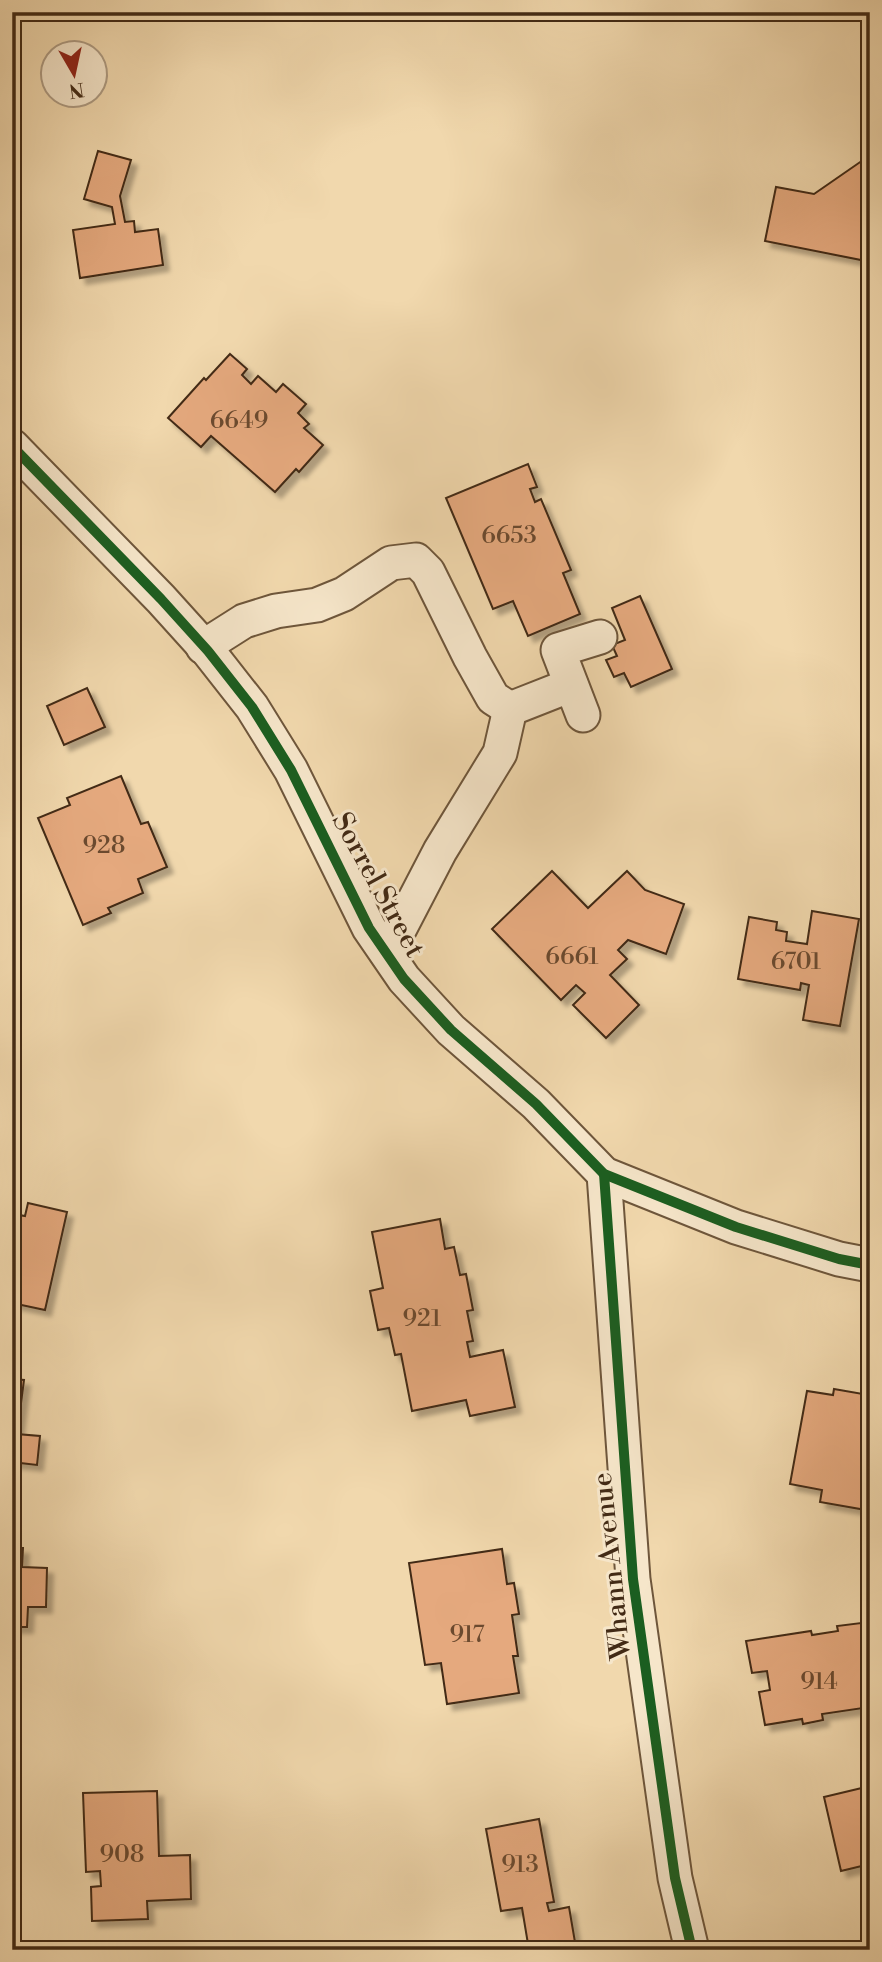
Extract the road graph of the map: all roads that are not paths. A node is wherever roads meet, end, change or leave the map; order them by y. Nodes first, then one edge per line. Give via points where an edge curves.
1 (12, 446) edge
2 (600, 637) dead end
3 (203, 646) junction
4 (510, 709) junction
5 (387, 953) junction
6 (604, 1174) junction
7 (870, 1265) edge
8 (692, 1950) edge

1 - 3 street, Sorrel Street
2 - 4 street via 558,650 577,700
3 - 4 street via 244,621 317,605 391,564 416,560 428,572 493,698
3 - 5 street, Sorrel Street via 252,707 291,769 369,928
4 - 5 street via 500,754 440,851
5 - 6 street, Sorrel Street via 404,979 451,1030 536,1104
6 - 7 street, Sorrel Street via 736,1227
6 - 8 street, Whann Avenue via 633,1579 675,1878

